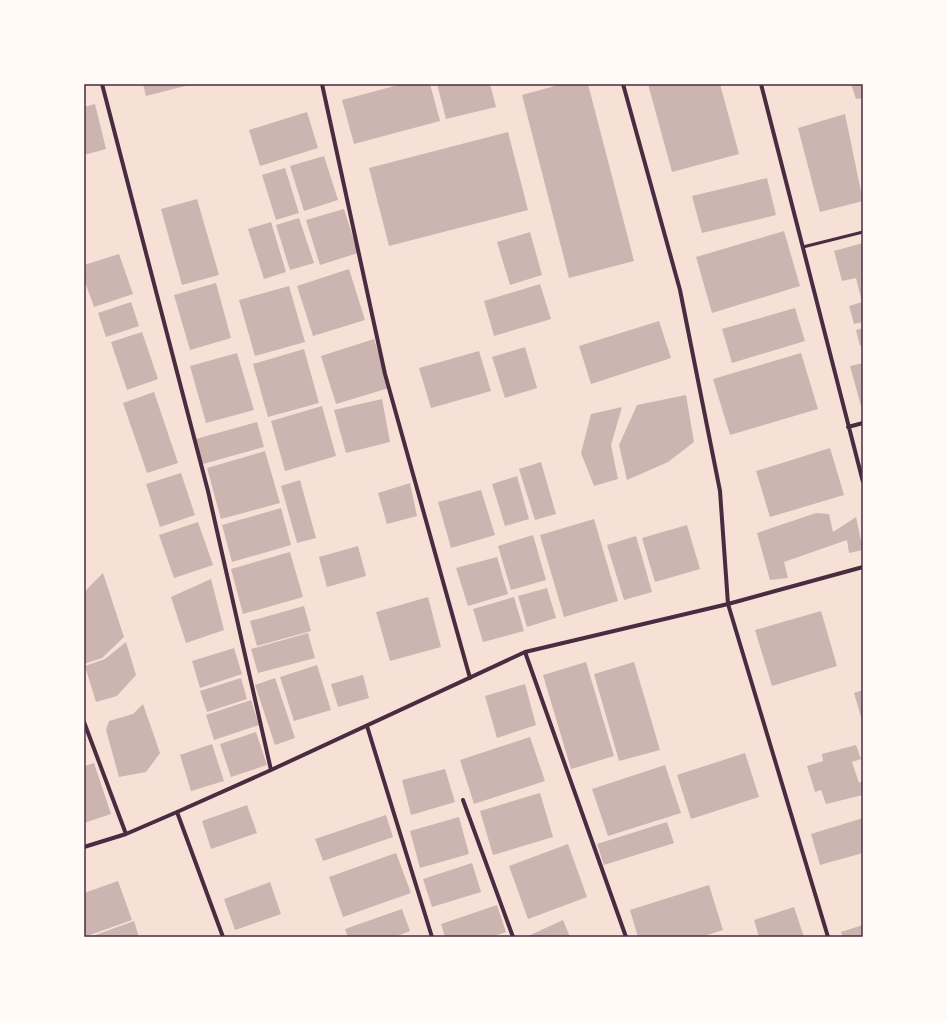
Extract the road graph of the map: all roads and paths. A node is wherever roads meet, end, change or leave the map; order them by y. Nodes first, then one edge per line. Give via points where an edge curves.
1 (102, 84) edge
2 (322, 84) edge
3 (623, 84) edge
4 (761, 84) edge
5 (863, 232) edge
6 (802, 247) junction
7 (863, 423) edge
8 (848, 427) junction
9 (863, 482) edge
10 (863, 567) edge
11 (728, 604) junction
12 (525, 652) junction
13 (470, 678) junction
14 (84, 722) edge
15 (367, 726) junction
16 (271, 770) junction
17 (463, 800) dead end
18 (177, 812) junction
19 (126, 834) junction
20 (84, 847) edge
21 (223, 937) edge
22 (432, 937) edge
23 (513, 937) edge
24 (626, 937) edge
25 (828, 937) edge

1 - 16 street via 208,491
2 - 13 street via 385,374
3 - 11 street via 680,290 720,492
4 - 6 street
5 - 6 lane
6 - 8 street
7 - 8 street
8 - 9 street
10 - 11 street
11 - 12 street
11 - 25 street
12 - 13 street
12 - 24 street
13 - 15 street
14 - 19 street
15 - 16 street
15 - 22 street
16 - 18 street
17 - 23 street
18 - 19 street
18 - 21 street
19 - 20 street

